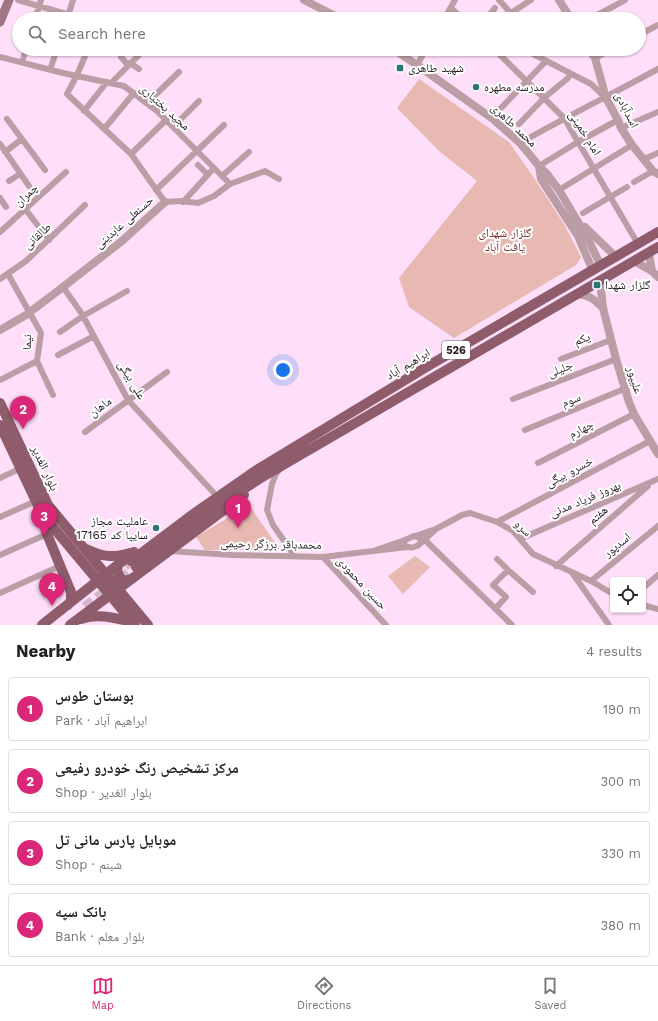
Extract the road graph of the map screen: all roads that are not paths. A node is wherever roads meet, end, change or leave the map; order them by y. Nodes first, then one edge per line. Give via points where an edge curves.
1 (9, 0) edge
2 (18, 0) edge
3 (73, 0) edge
4 (304, 0) edge
5 (455, 0) edge
6 (499, 0) edge
7 (531, 0) edge
8 (560, 0) edge
9 (625, 0) edge
10 (40, 3) edge
11 (451, 8) junction
12 (495, 8) dead end
13 (58, 12) edge
14 (69, 12) edge
15 (327, 12) edge
16 (448, 12) edge
17 (455, 12) edge
18 (492, 12) edge
19 (510, 12) edge
20 (513, 12) edge
21 (567, 12) edge
22 (603, 12) edge
23 (0, 22) edge
24 (658, 25) edge
25 (646, 31) edge
26 (24, 56) edge
27 (55, 56) edge
28 (85, 56) edge
29 (138, 56) edge
30 (404, 56) edge
31 (422, 56) edge
32 (501, 56) edge
33 (538, 56) edge
34 (599, 56) edge
35 (0, 57) edge
36 (121, 57) dead end
37 (595, 58) joint
38 (23, 59) dead end
39 (546, 61) junction
40 (129, 64) junction
41 (417, 65) junction
42 (139, 69) dead end
43 (658, 69) edge
44 (50, 70) junction
45 (179, 72) dead end
46 (77, 75) junction
47 (568, 78) dead end
48 (526, 80) junction
49 (109, 83) junction
50 (134, 93) junction
51 (544, 98) junction
52 (606, 98) junction
53 (199, 101) dead end
54 (147, 103) junction
55 (500, 109) dead end
56 (84, 111) junction
57 (658, 112) edge
58 (564, 118) junction
59 (7, 119) dead end
60 (166, 120) junction
61 (519, 124) dead end
62 (619, 124) junction
63 (224, 125) dead end
64 (173, 127) junction
65 (104, 129) junction
66 (22, 139) junction
67 (578, 142) junction
68 (520, 143) junction
69 (0, 144) edge
70 (632, 145) junction
71 (5, 152) junction
72 (197, 152) junction
73 (249, 152) dead end
74 (658, 153) edge
75 (131, 154) junction
76 (644, 159) junction
77 (198, 165) dead end
78 (539, 166) junction
79 (214, 168) junction
80 (594, 169) junction
81 (45, 170) dead end
82 (66, 172) dead end
83 (656, 172) edge
84 (20, 174) junction
85 (208, 175) junction
86 (222, 176) junction
87 (279, 179) dead end
88 (9, 181) dead end
89 (634, 182) dead end
90 (230, 184) junction
91 (29, 186) dead end
92 (627, 186) dead end
93 (156, 190) junction
94 (559, 190) junction
95 (610, 196) junction
96 (0, 198) edge
97 (165, 202) junction
98 (183, 202) junction
99 (85, 206) dead end
100 (6, 207) dead end
101 (26, 210) junction
102 (583, 213) dead end
103 (578, 221) junction
104 (0, 232) edge
105 (658, 232) edge
106 (49, 240) junction
107 (638, 244) junction
108 (655, 249) edge
109 (616, 257) junction
110 (634, 261) junction
111 (597, 268) junction
112 (8, 274) junction
113 (655, 274) edge
114 (0, 279) edge
115 (600, 281) junction
116 (63, 287) junction
117 (127, 291) dead end
118 (578, 294) junction
119 (603, 308) junction
120 (29, 313) junction
121 (83, 316) junction
122 (0, 330) edge
123 (60, 332) dead end
124 (94, 336) junction
125 (611, 340) junction
126 (470, 342) junction
127 (477, 352) junction
128 (58, 355) dead end
129 (561, 359) dead end
130 (616, 359) junction
131 (37, 361) junction
132 (167, 372) dead end
133 (0, 380) edge
134 (624, 390) junction
135 (53, 395) dead end
136 (513, 399) dead end
137 (128, 400) junction
138 (0, 403) edge
139 (634, 414) junction
140 (0, 425) edge
141 (525, 430) dead end
142 (85, 432) dead end
143 (650, 441) junction
144 (658, 454) edge
145 (538, 463) dead end
146 (284, 464) junction
147 (21, 468) junction
148 (257, 475) junction
149 (0, 478) edge
150 (656, 480) edge
151 (213, 492) junction
152 (36, 501) junction
153 (42, 514) junction
154 (0, 517) edge
155 (498, 522) junction
156 (658, 526) edge
157 (436, 529) junction
158 (47, 534) junction
159 (414, 536) junction
160 (405, 540) junction
161 (520, 540) junction
162 (422, 542) junction
163 (407, 547) junction
164 (84, 548) junction
165 (169, 551) junction
166 (373, 551) junction
167 (0, 555) edge
168 (294, 555) junction
169 (323, 557) junction
170 (497, 559) dead end
171 (134, 560) junction
172 (118, 565) junction
173 (60, 566) junction
174 (556, 566) junction
175 (508, 570) junction
176 (572, 572) junction
177 (658, 575) edge
178 (102, 578) junction
179 (131, 579) junction
180 (591, 581) junction
181 (646, 585) edge
182 (90, 588) junction
183 (533, 592) dead end
184 (610, 592) edge
185 (0, 593) edge
186 (110, 595) junction
187 (68, 606) junction
188 (646, 606) edge
189 (496, 609) junction
190 (658, 609) edge
191 (73, 622) edge
192 (140, 624) edge
193 (383, 624) edge
194 (42, 625) edge
195 (48, 625) edge
196 (62, 625) edge
197 (512, 625) edge
198 (609, 625) edge

1 - 23 main road
2 - 10 street
3 - 14 street
4 - 15 street
5 - 11 street
6 - 19 street
7 - 20 street
8 - 21 street
9 - 22 street
10 - 13 street
11 - 16 street
11 - 17 street
12 - 18 street
24 - 25 street
26 - 38 street
27 - 44 street
28 - 46 street
29 - 40 street
30 - 41 street, محمد طاهری
31 - 41 street
32 - 48 street, امام خمینی
33 - 39 street
34 - 37 street
35 - 44 street, مجید بختیاری
36 - 40 street
37 - 52 street, اسدآبادی
39 - 48 street
39 - 52 street via 591,84
40 - 42 street
40 - 49 street
41 - 68 street, محمد طاهری via 493,120
43 - 52 street
44 - 46 street, مجید بختیاری
45 - 54 street
46 - 49 street, مجید بختیاری
46 - 56 street, حسنعلی عابدینی via 67,94
47 - 51 street
48 - 51 street, امام خمینی
48 - 55 street
49 - 50 street, مجید بختیاری via 124,86
49 - 56 street
50 - 54 street, مجید بختیاری
50 - 65 street
51 - 58 street, امام خمینی
51 - 61 street
52 - 58 street
52 - 62 street, اسدآبادی
53 - 64 street
54 - 60 street, مجید بختیاری
56 - 65 street, حسنعلی عابدینی
57 - 62 street
58 - 67 street, امام خمینی
58 - 68 street
59 - 66 street
60 - 64 street, مجید بختیاری
60 - 75 street
62 - 67 street
62 - 70 street, اسدآبادی
63 - 72 street
64 - 72 street, مجید بختیاری
65 - 75 street, حسنعلی عابدینی
66 - 71 street
66 - 81 street
67 - 78 street
67 - 80 street, امام خمینی
68 - 78 street, محمد طاهری
69 - 71 street
70 - 76 street, اسدآبادی
70 - 80 street
71 - 84 street
72 - 79 street, مجید بختیاری
72 - 93 street
73 - 86 street
74 - 76 street
75 - 93 street, حسنعلی عابدینی
76 - 83 street, اسدآبادی
77 - 85 street
78 - 94 street, محمد طاهری
78 - 111 street, محمد طاهری via 541,179
79 - 85 street
79 - 86 street, مجید بختیاری
80 - 94 street
80 - 95 street, امام خمینی
82 - 101 street, چمران
83 - 89 street
84 - 88 street
84 - 91 street
85 - 98 street
86 - 90 street, مجید بختیاری
87 - 90 street via 265,171
90 - 98 street via 214,196 198,203
92 - 95 street
93 - 97 street, حسنعلی عابدینی
94 - 103 street, محمد طاهری
95 - 102 street
95 - 107 street, امام خمینی
96 - 100 street
97 - 98 street
97 - 116 street, حسنعلی عابدینی via 122,241
99 - 106 street, طالقانی
101 - 104 street, چمران
101 - 106 street
103 - 109 street
103 - 111 street, محمد طاهری via 587,237
105 - 107 main road, ابراهیم آباد / 526
106 - 112 street, طالقانی
107 - 109 main road, ابراهیم آباد / 526
108 - 110 main road, ابراهیم آباد / 526
108 - 113 street via 649,254
109 - 111 main road, ابراهیم آباد / 526
110 - 113 street
110 - 115 main road, ابراهیم آباد / 526
111 - 126 main road, ابراهیم آباد / 526
112 - 114 street, طالقانی
112 - 120 street, نیما
115 - 118 main road, ابراهیم آباد / 526
115 - 119 street, علیپور
116 - 120 street, حسنعلی عابدینی
116 - 121 street, علی بیگی
117 - 121 street
118 - 119 street via 587,295
118 - 127 main road, ابراهیم آباد / 526
119 - 125 street, علیپور
120 - 122 street, حسنعلی عابدینی
120 - 131 street, نیما via 41,333
121 - 123 street
121 - 124 street, علی بیگی
124 - 128 street
124 - 137 street, علی بیگی
125 - 129 street, یکم
125 - 130 street, علیپور
126 - 127 main road
126 - 148 main road, ابراهیم آباد / 526
127 - 146 main road, ابراهیم آباد / 526
130 - 134 street, علیپور
130 - 136 street, جلیلی
131 - 133 street
131 - 135 street, نیما
132 - 137 street, ماهان
134 - 139 street, علیپور
134 - 141 street, سوم
137 - 142 street, ماهان
137 - 151 street, علی بیگی
138 - 164 main road, بلوار الغدیر via 48,505
139 - 143 street, علیپور
139 - 145 street, چهارم
140 - 147 main road, بلوار الغدیر
143 - 144 street, علیپور
143 - 155 street, خسرو بیگی
146 - 148 main road, ابراهیم آباد / 526
146 - 168 street via 272,484 267,510 273,525
147 - 149 street
147 - 152 main road, بلوار الغدیر
148 - 151 main road, ابراهیم آباد / 526 via 237,477
148 - 165 main road, ابراهیم آباد / 526 via 233,504
148 - 171 main road, ابراهیم آباد / 526 via 214,499
150 - 161 street, بهروز فریاد مدنی
150 - 174 street, هفتم
151 - 171 main road, ابراهیم آباد / 526 via 172,521
152 - 153 main road, بلوار الغدیر
152 - 154 street
153 - 158 main road
153 - 178 main road, بلوار الغدیر
155 - 157 street, سرو via 470,513
155 - 161 street, سرو via 513,531
156 - 180 street, اسدپور
157 - 159 street, محمدباقر برزگر رحیمی
157 - 162 street
158 - 167 street
158 - 173 main road
159 - 160 street, محمدباقر برزگر رحیمی
159 - 162 street via 421,538
160 - 163 street via 404,545
160 - 166 street, محمدباقر برزگر رحیمی
161 - 174 street, سرو via 533,554
162 - 163 street, محمدباقر برزگر رحیمی
162 - 189 street
163 - 166 street, محمدباقر برزگر رحیمی
164 - 171 main road via 100,555
164 - 178 main road, بلوار الغدیر
165 - 168 street, محمدباقر برزگر رحیمی
165 - 179 main road, ابراهیم آباد / 526
166 - 169 street, محمدباقر برزگر رحیمی
168 - 169 street, محمدباقر برزگر رحیمی
169 - 193 street, حسین محمودی
170 - 175 street
171 - 172 main road, ابراهیم آباد / 526
172 - 178 main road, ابراهیم آباد / 526
172 - 179 main road via 120,578
173 - 185 street
173 - 187 main road via 72,596
174 - 176 street, سرو
175 - 183 street
175 - 189 street via 493,584 506,597
176 - 180 street, سرو
176 - 198 street
177 - 181 street
178 - 182 main road, ابراهیم آباد
178 - 186 main road
179 - 186 main road, ابراهیم آباد / 526
180 - 184 street, سرو
182 - 186 main road via 99,592 101,596
182 - 187 main road, ابراهیم آباد
186 - 191 main road, ابراهیم آباد
186 - 192 main road
186 - 192 main road
187 - 194 main road, ابراهیم آباد
188 - 190 street
189 - 197 street
191 - 192 main road via 88,616 103,616
195 - 196 main road via 82,604

